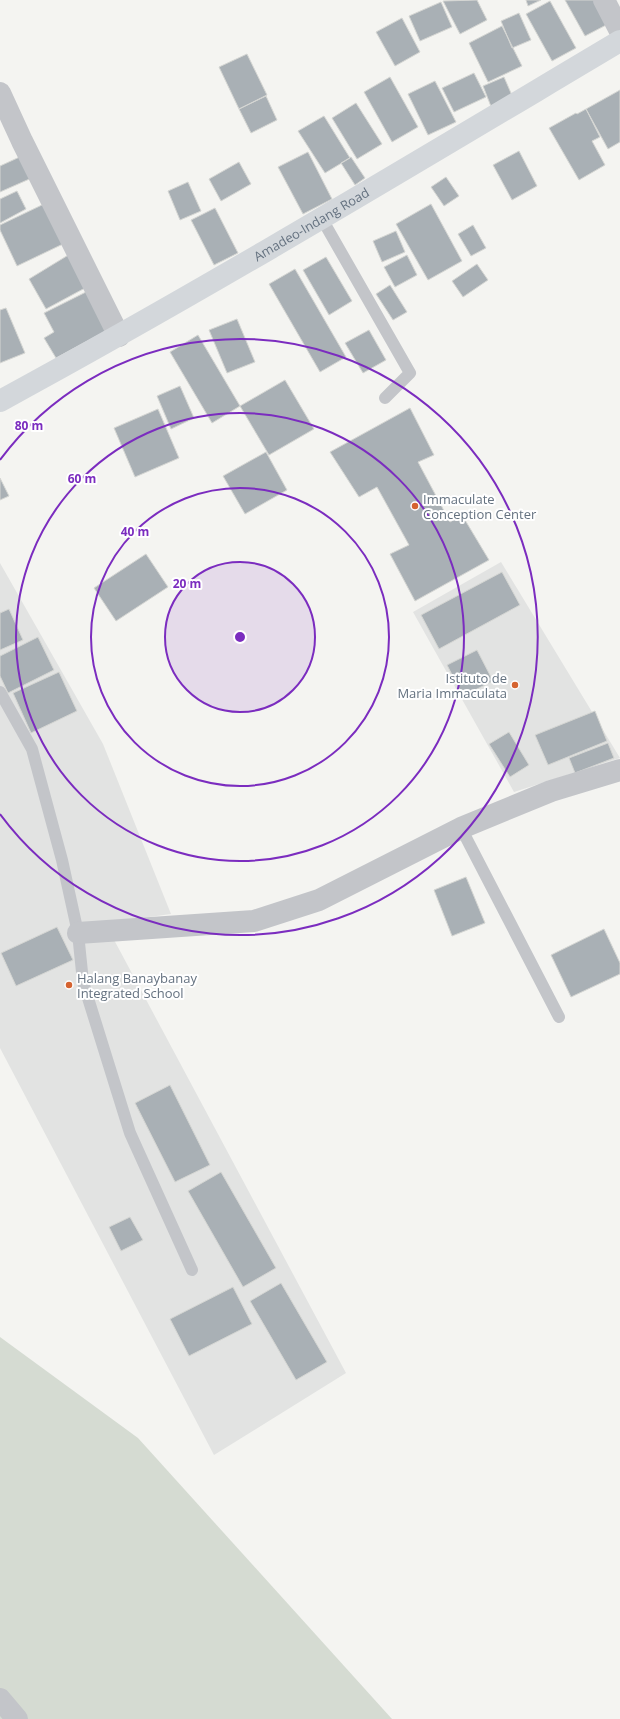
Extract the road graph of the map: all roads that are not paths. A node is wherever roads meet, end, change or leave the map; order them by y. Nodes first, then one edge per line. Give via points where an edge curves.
1 (604, 0) edge
2 (620, 30) edge
3 (620, 41) edge
4 (0, 93) edge
5 (322, 219) junction
6 (119, 336) junction
7 (385, 398) dead end
8 (0, 401) edge
9 (0, 692) edge
10 (620, 770) edge
11 (461, 828) junction
12 (78, 933) junction
13 (559, 1017) dead end
14 (192, 1270) dead end
15 (0, 1699) edge
16 (17, 1719) edge

1 - 2 street
3 - 5 main road, Amadeo-Indang Road
4 - 6 street
5 - 6 main road, Amadeo-Indang Road
5 - 7 lane via 410,373
6 - 8 main road, Amadeo-Indang Road
9 - 12 lane via 32,749 62,860
10 - 11 street via 551,791
11 - 12 street via 319,900 254,921
11 - 13 lane
12 - 14 lane via 83,982 130,1133
15 - 16 street

